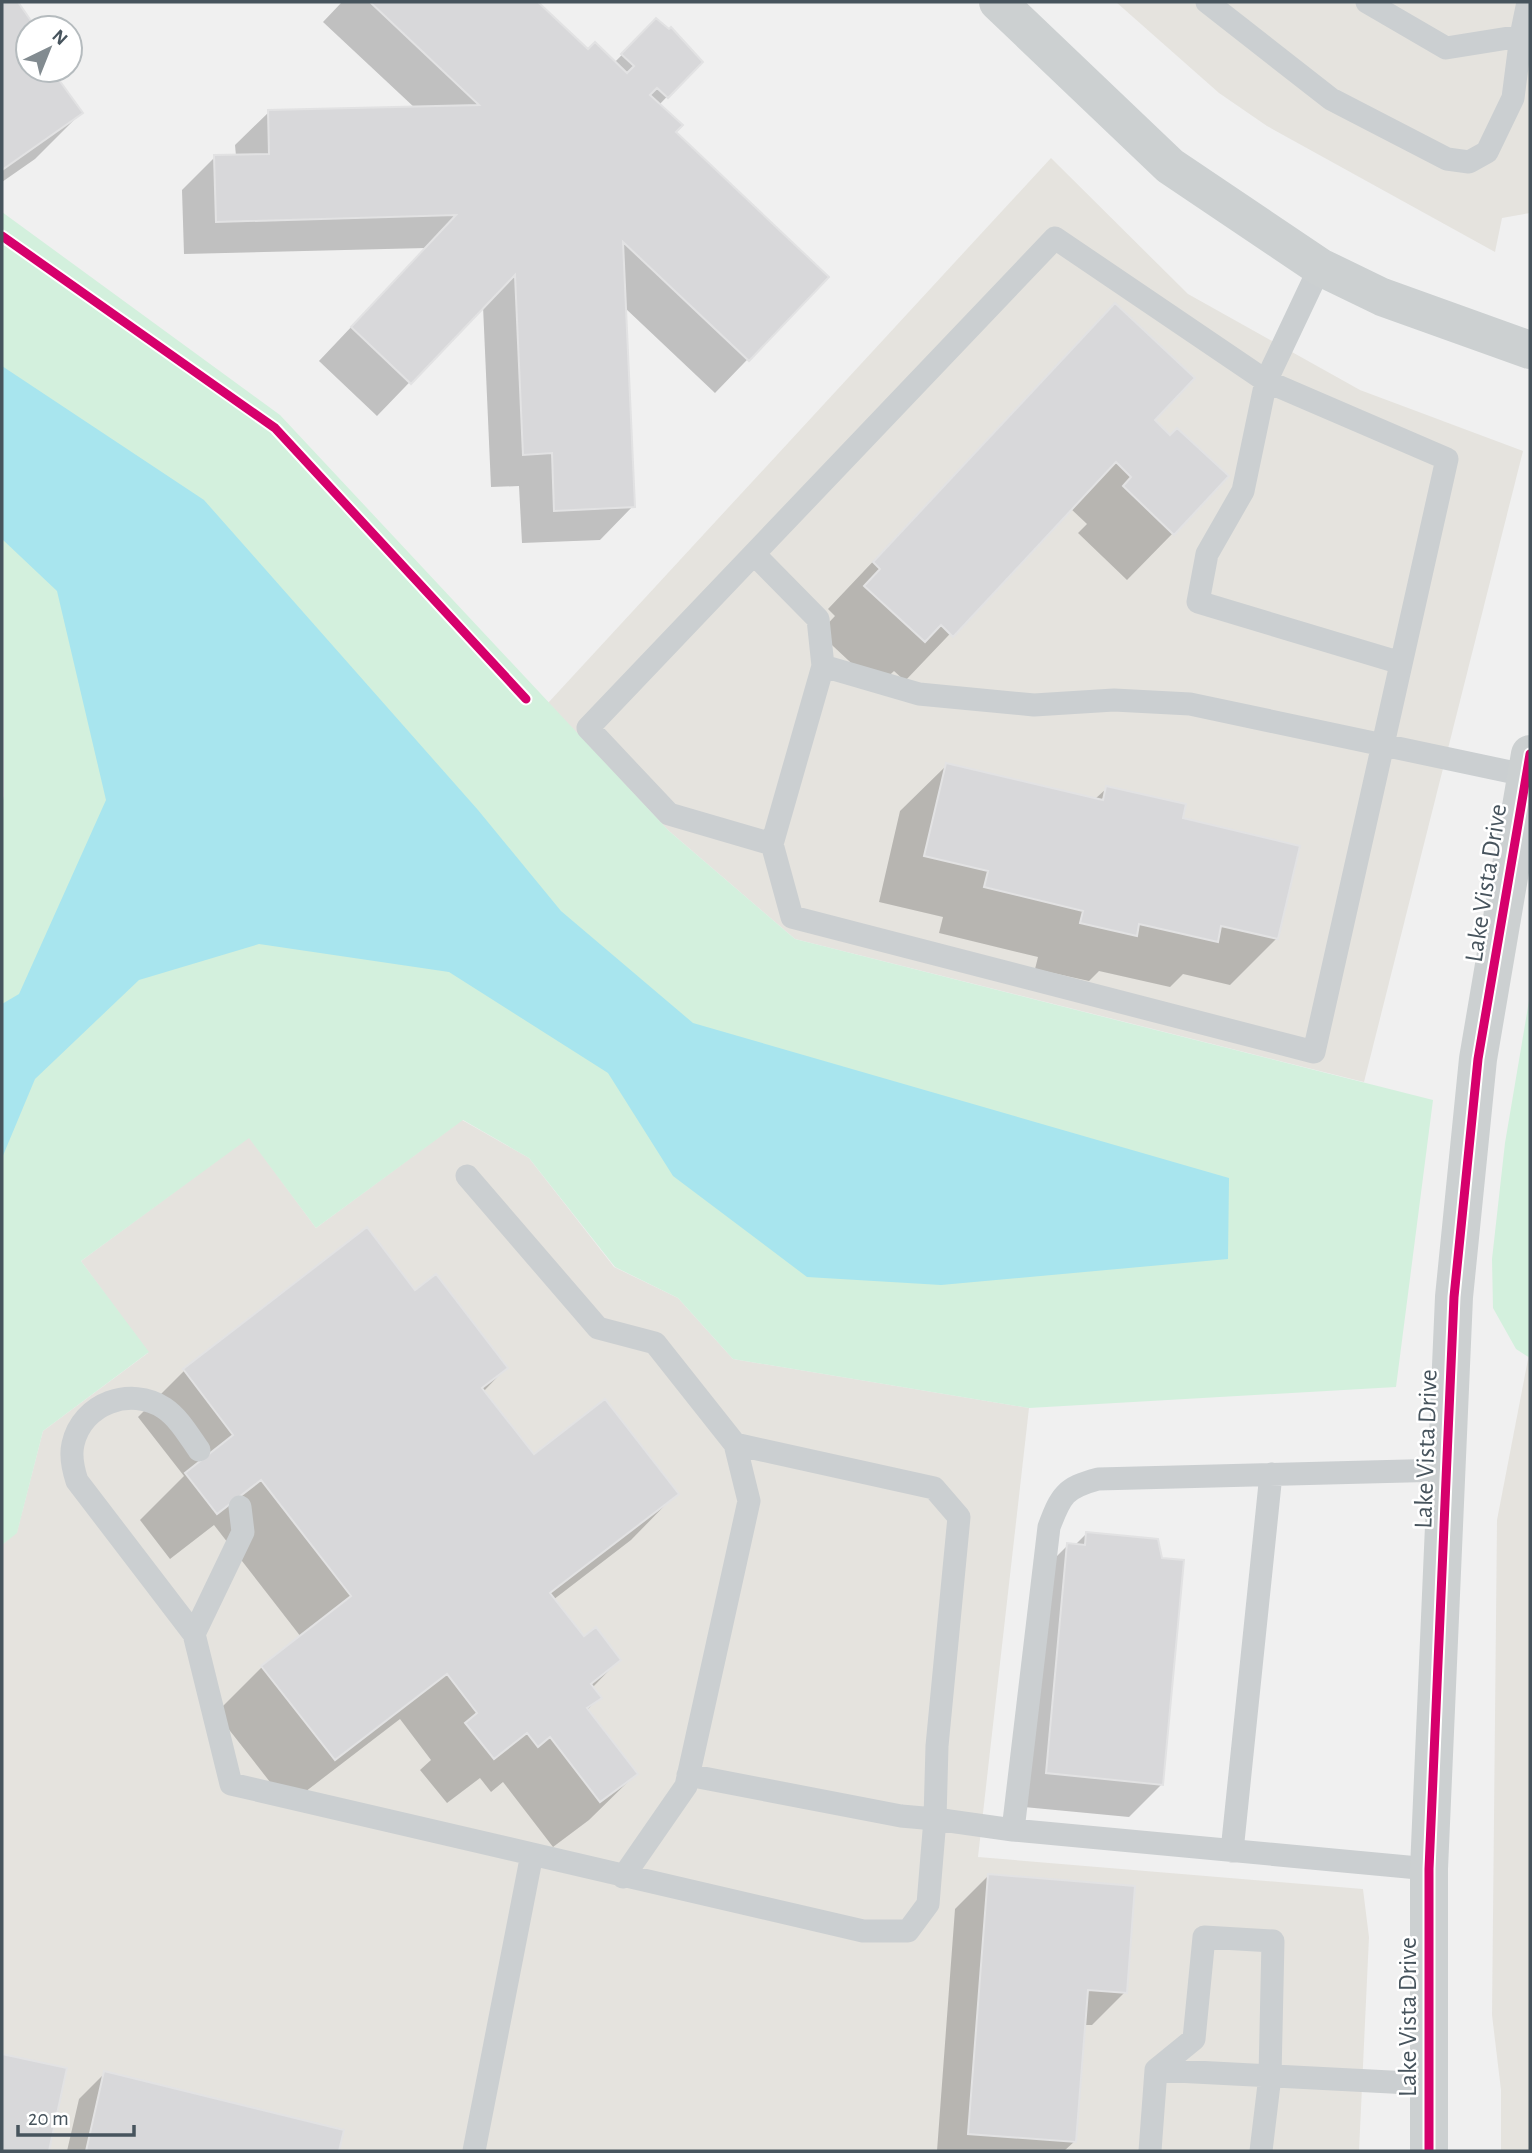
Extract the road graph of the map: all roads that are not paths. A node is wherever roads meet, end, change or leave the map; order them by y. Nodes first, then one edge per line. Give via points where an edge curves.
1 (998, 2) edge
2 (1207, 2) edge
3 (1367, 2) edge
4 (1528, 2) edge
5 (1521, 36) junction
6 (1320, 267) junction
7 (1530, 350) edge
8 (1266, 381) junction
9 (754, 554) junction
10 (1401, 663) junction
11 (823, 666) junction
12 (1382, 747) junction
13 (1528, 765) edge
14 (772, 844) junction
15 (467, 1176) dead end
16 (735, 1444) junction
17 (199, 1450) dead end
18 (1446, 1470) junction
19 (1271, 1474) junction
20 (240, 1507) dead end
21 (194, 1633) junction
22 (688, 1775) junction
23 (935, 1819) junction
24 (1013, 1830) junction
25 (1232, 1851) junction
26 (532, 1854) junction
27 (1429, 1869) junction
28 (623, 1877) junction
29 (1156, 2070) junction
30 (1270, 2076) junction
31 (1429, 2084) junction
32 (474, 2151) edge
33 (1150, 2151) edge
34 (1261, 2151) edge
35 (1429, 2151) edge

1 - 6 street via 1170,166
2 - 5 lane via 1331,99 1458,161 1469,162 1487,152 1513,98
3 - 5 lane via 1446,48
4 - 5 lane
6 - 7 street via 1382,297
6 - 8 lane
8 - 9 lane via 1055,238
8 - 10 lane via 1447,459
8 - 10 lane via 1243,491 1207,554 1198,603
9 - 11 lane via 818,619
9 - 14 lane via 588,728 669,814
10 - 12 lane
11 - 12 lane via 919,694 1034,705 1114,700 1190,704
11 - 14 lane
12 - 13 lane
12 - 14 lane via 1314,1052 792,916
13 - 18 street, Lake Vista Drive via 1478,1059 1454,1297
15 - 16 lane via 598,1328 655,1343
16 - 22 lane via 750,1501
16 - 23 lane via 934,1488 959,1517 938,1734
17 - 21 lane via 165,1408 128,1398 110,1401 80,1426 72,1463 77,1482
18 - 19 lane
18 - 27 street, Lake Vista Drive
19 - 24 lane via 1098,1479 1072,1486 1058,1504 1049,1527
19 - 25 lane
20 - 21 lane via 243,1532
21 - 26 lane via 231,1784
22 - 23 lane
22 - 28 lane via 686,1786
23 - 24 lane
23 - 28 lane via 929,1904 908,1931 863,1931
24 - 25 lane
25 - 27 lane
26 - 28 lane
26 - 32 lane
27 - 31 street, Lake Vista Drive
29 - 30 lane
29 - 30 lane via 1194,2039 1204,1937 1273,1941
29 - 33 lane
30 - 31 lane
30 - 34 lane
31 - 35 street, Lake Vista Drive

